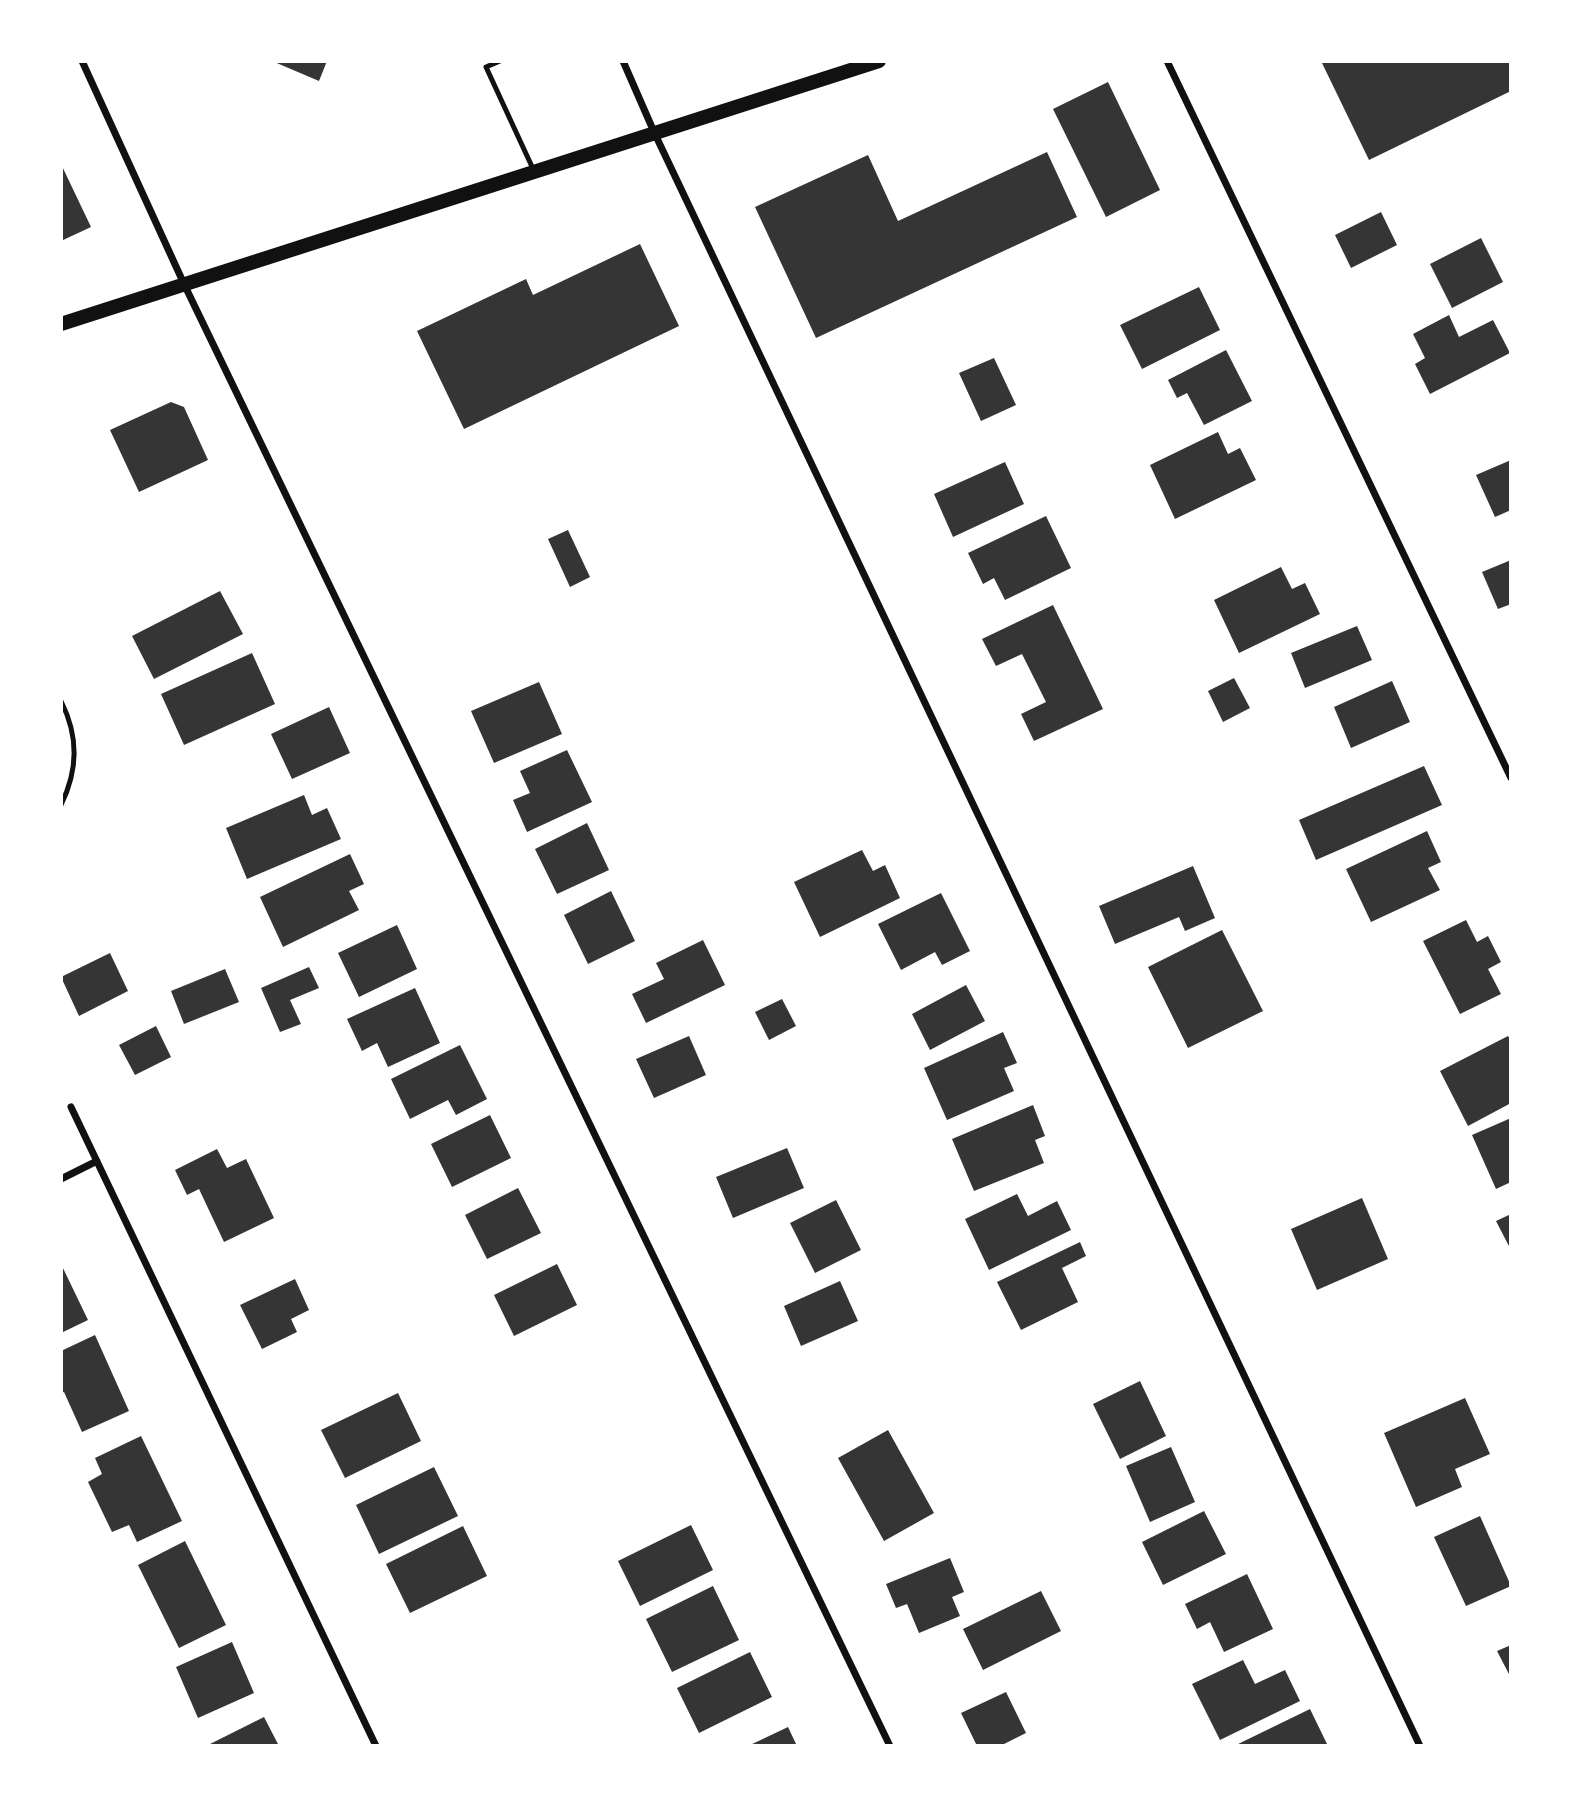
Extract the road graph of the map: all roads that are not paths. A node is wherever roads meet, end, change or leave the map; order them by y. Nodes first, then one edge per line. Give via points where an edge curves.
1 (82, 61) edge
2 (500, 61) edge
3 (624, 61) edge
4 (879, 61) edge
5 (1167, 61) edge
6 (654, 132) junction
7 (534, 171) junction
8 (184, 284) junction
9 (61, 324) edge
10 (61, 702) edge
11 (1511, 778) edge
12 (61, 805) edge
13 (71, 1107) dead end
14 (97, 1161) junction
15 (61, 1179) edge
16 (376, 1746) edge
17 (890, 1746) edge
18 (1420, 1746) edge

1 - 8 street
2 - 7 lane via 486,67
3 - 6 street
4 - 6 main road
5 - 11 street
6 - 7 main road
6 - 18 street
7 - 8 main road
8 - 9 main road
8 - 17 street
10 - 12 lane via 76,758
13 - 14 street
14 - 15 street
14 - 16 street

